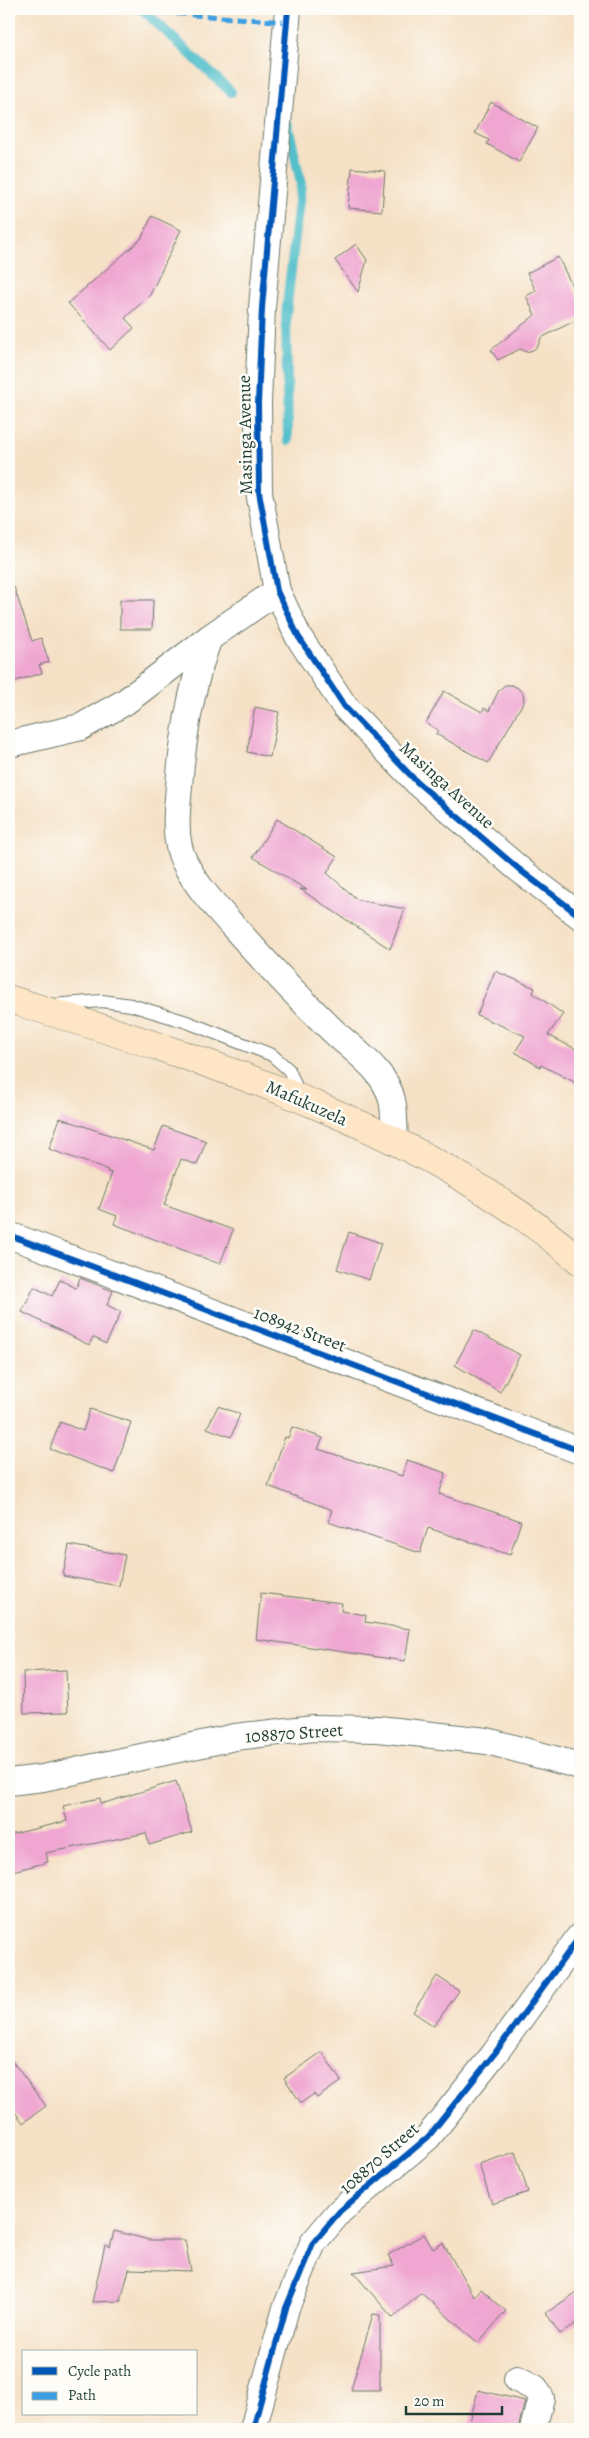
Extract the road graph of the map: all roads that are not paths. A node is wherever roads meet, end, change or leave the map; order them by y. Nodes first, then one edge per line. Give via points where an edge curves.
1 (288, 9) edge
2 (277, 590) junction
3 (209, 638) junction
4 (9, 744) edge
5 (580, 916) edge
6 (9, 999) edge
7 (395, 1142) junction
8 (9, 1235) edge
9 (580, 1261) edge
10 (580, 1451) edge
11 (580, 1766) edge
12 (9, 1782) edge
13 (580, 1936) edge
14 (518, 2379) dead end
15 (254, 2429) edge
16 (533, 2429) edge

1 - 2 street, Masinga Avenue via 262,308 258,403 259,492
2 - 3 street
2 - 5 street, Masinga Avenue via 298,636 345,707 417,782 520,870
3 - 4 street via 102,716 81,727
3 - 7 street via 194,683 184,732 177,807 177,837 183,860 201,891 250,945 331,1030 372,1066 391,1098
6 - 7 main road, Mafukuzela via 268,1085
7 - 9 main road, Mafukuzela via 476,1186 555,1239
8 - 10 street, 108942 Street
11 - 12 street, 108870 Street via 487,1740 314,1728 235,1737 44,1778
13 - 15 street, 108870 Street via 495,2053 428,2137 340,2211 313,2244 286,2308
14 - 16 street via 535,2388 541,2398

